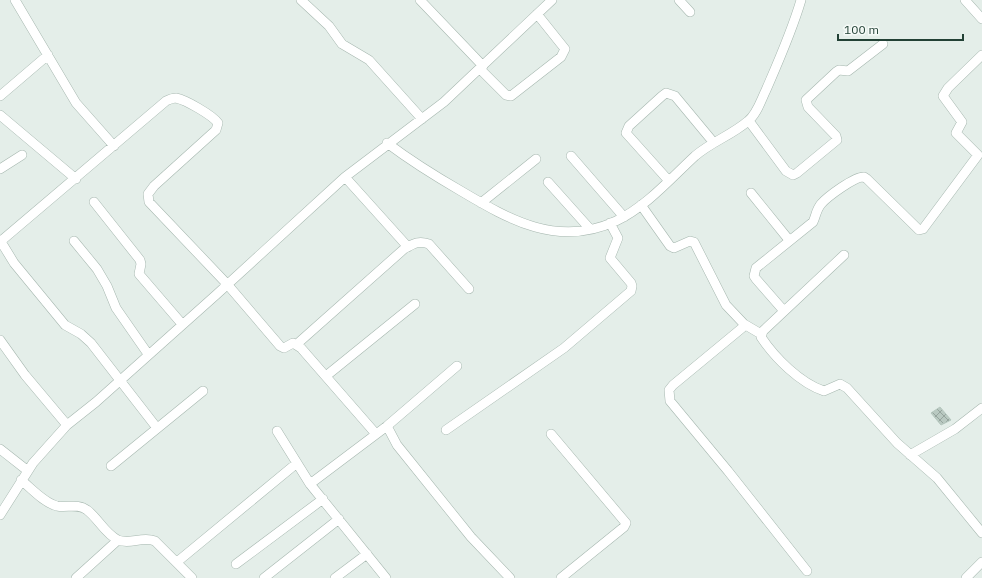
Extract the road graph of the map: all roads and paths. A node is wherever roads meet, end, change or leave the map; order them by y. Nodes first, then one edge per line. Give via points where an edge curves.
1 (15, 0) edge
2 (301, 0) edge
3 (420, 0) edge
4 (552, 0) edge
5 (679, 0) edge
6 (801, 0) edge
7 (964, 0) edge
8 (690, 12) dead end
9 (537, 14) junction
10 (982, 19) edge
11 (883, 44) dead end
12 (48, 54) junction
13 (982, 55) edge
14 (481, 68) junction
15 (0, 96) edge
16 (0, 114) edge
17 (422, 119) junction
18 (749, 121) junction
19 (387, 143) junction
20 (714, 143) junction
21 (114, 146) junction
22 (22, 155) dead end
23 (571, 156) dead end
24 (536, 159) dead end
25 (0, 169) edge
26 (345, 177) junction
27 (76, 179) junction
28 (669, 181) junction
29 (548, 182) dead end
30 (751, 193) dead end
31 (94, 202) dead end
32 (481, 203) junction
33 (641, 205) junction
34 (624, 217) junction
35 (610, 223) junction
36 (590, 229) junction
37 (789, 240) junction
38 (0, 241) edge
39 (74, 241) dead end
40 (408, 247) junction
41 (844, 255) dead end
42 (228, 284) junction
43 (469, 289) dead end
44 (415, 304) dead end
45 (784, 312) junction
46 (182, 324) junction
47 (744, 324) junction
48 (761, 334) junction
49 (0, 340) edge
50 (297, 344) junction
51 (148, 354) junction
52 (457, 366) dead end
53 (326, 376) junction
54 (119, 380) junction
55 (203, 391) dead end
56 (982, 408) edge
57 (67, 425) junction
58 (387, 426) junction
59 (157, 428) junction
60 (446, 430) dead end
61 (277, 431) dead end
62 (376, 434) junction
63 (551, 434) dead end
64 (0, 449) edge
65 (910, 454) junction
66 (297, 463) junction
67 (111, 466) dead end
68 (28, 471) junction
69 (21, 480) junction
70 (310, 484) junction
71 (323, 499) junction
72 (0, 515) edge
73 (339, 519) junction
74 (982, 533) edge
75 (118, 540) junction
76 (366, 554) junction
77 (177, 562) junction
78 (982, 562) edge
79 (236, 564) dead end
80 (807, 571) dead end
81 (76, 578) edge
82 (192, 578) edge
83 (264, 578) edge
84 (335, 578) edge
85 (386, 578) edge
86 (510, 578) edge
87 (561, 578) edge
88 (966, 578) edge

1 - 12 street
2 - 17 street via 326,23 342,44 369,60
3 - 14 street
4 - 9 street
5 - 8 street
6 - 18 street via 782,55
7 - 10 street
9 - 14 street
9 - 14 street via 565,49 561,57 511,96 506,95
11 - 18 street via 848,71 836,72 806,100 808,107 837,140 797,173 793,175 786,171
12 - 15 street
12 - 21 street via 76,103
13 - 37 street via 943,96 962,122 956,133 978,155 923,229 919,230 867,179 860,176 825,201 817,210 813,222
14 - 17 street
16 - 27 street
17 - 19 street
18 - 20 street
19 - 26 street
19 - 32 street via 422,168
20 - 28 street via 697,154
20 - 28 street via 675,96 666,93 662,96 630,126 626,133
21 - 27 street
21 - 42 street via 166,101 173,98 184,101 214,118 218,123 216,130 148,194 149,202
22 - 25 street
23 - 34 street
24 - 32 street
26 - 40 street
26 - 42 street
27 - 38 street
28 - 33 street
29 - 36 street
30 - 37 street
31 - 46 street via 140,260 139,274
32 - 36 street via 511,219 544,230 561,233
33 - 34 street
33 - 47 street via 670,246 674,248 690,241 694,242 726,305
34 - 35 street
35 - 36 street
35 - 60 street via 618,238 610,258 631,283 631,291 564,348
37 - 45 street via 754,271 756,279
38 - 54 street via 14,263 65,326 81,334 91,343
39 - 51 street via 97,269 116,308
40 - 43 street via 415,242 429,244
40 - 50 street
41 - 45 street
42 - 46 street
42 - 50 street via 280,346 284,348
44 - 53 street
45 - 48 street
46 - 51 street
47 - 48 street
47 - 80 street via 673,385 668,396
48 - 65 street via 764,342 807,384 824,390 844,385
49 - 57 street via 25,375
50 - 53 street
51 - 54 street
52 - 58 street
53 - 62 street
54 - 57 street
54 - 59 street
55 - 59 street
56 - 65 street via 955,429
57 - 68 street
58 - 62 street
58 - 86 street via 397,445 470,538
59 - 67 street
61 - 66 street
62 - 70 street
63 - 87 street via 626,523 620,531
64 - 68 street
65 - 74 street via 937,478
66 - 70 street
66 - 77 street
68 - 69 street
69 - 72 street
69 - 75 street via 56,506 81,506
70 - 71 street
71 - 73 street
71 - 79 street
73 - 76 street
73 - 83 street
75 - 77 street via 154,540
75 - 81 street
76 - 84 street
76 - 85 street
77 - 82 street
78 - 88 street

